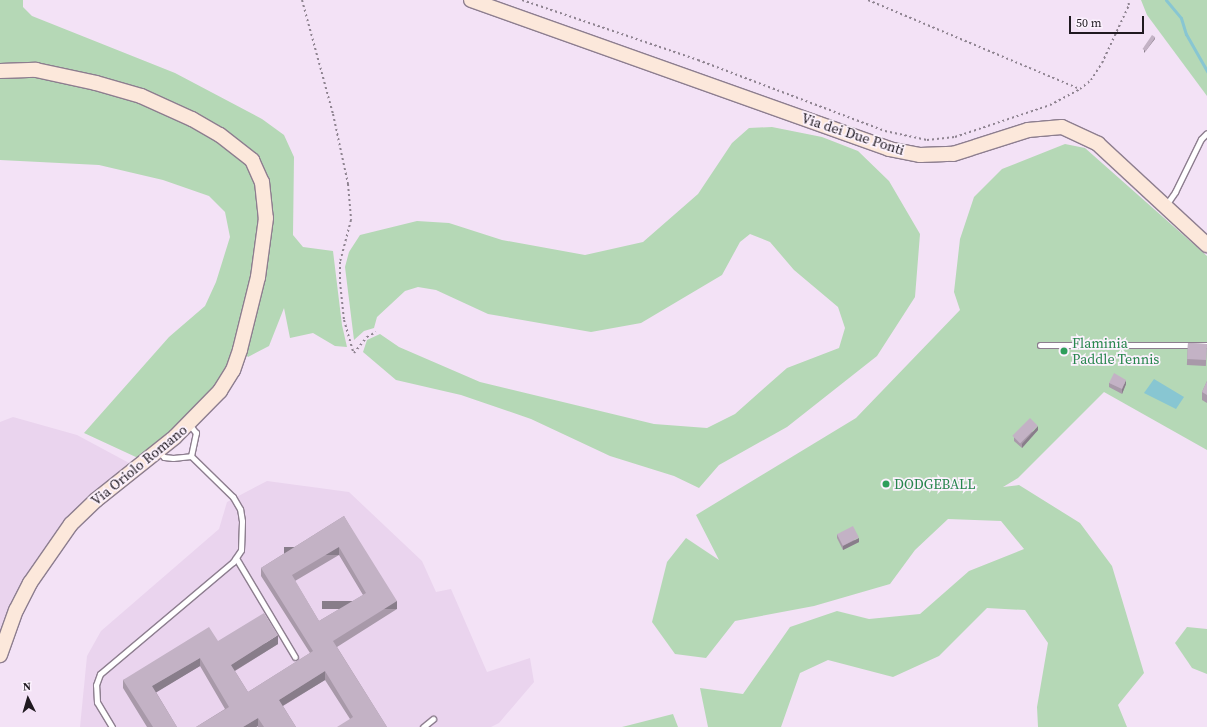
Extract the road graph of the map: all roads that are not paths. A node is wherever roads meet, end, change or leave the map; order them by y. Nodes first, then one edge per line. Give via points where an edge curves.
1 (471, 0) edge
2 (0, 71) edge
3 (1207, 133) edge
4 (1165, 206) junction
5 (1207, 245) edge
6 (1040, 345) dead end
7 (1207, 345) edge
8 (189, 424) junction
9 (159, 452) junction
10 (191, 456) junction
11 (236, 558) junction
12 (0, 656) edge
13 (295, 657) dead end
14 (433, 719) dead end
15 (112, 727) edge
16 (423, 727) edge

1 - 4 street, Via dei Due Ponti via 912,154 953,154 1028,130 1062,126 1098,144
2 - 8 street, Via Oriolo Romano via 36,70 141,96 220,136 245,154 256,167 264,195 266,218 258,277 240,350 233,370 220,391
3 - 4 lane via 1201,139 1175,192
4 - 5 street, Via dei Due Ponti
6 - 7 lane
8 - 9 street, Via Oriolo Romano
8 - 10 lane via 196,432
9 - 10 lane via 173,458
9 - 12 street, Via Oriolo Romano via 96,500 71,524 30,583 16,610
10 - 11 lane via 233,497 240,509 241,550
11 - 13 lane
11 - 15 lane via 100,674 96,685 97,702
14 - 16 lane

